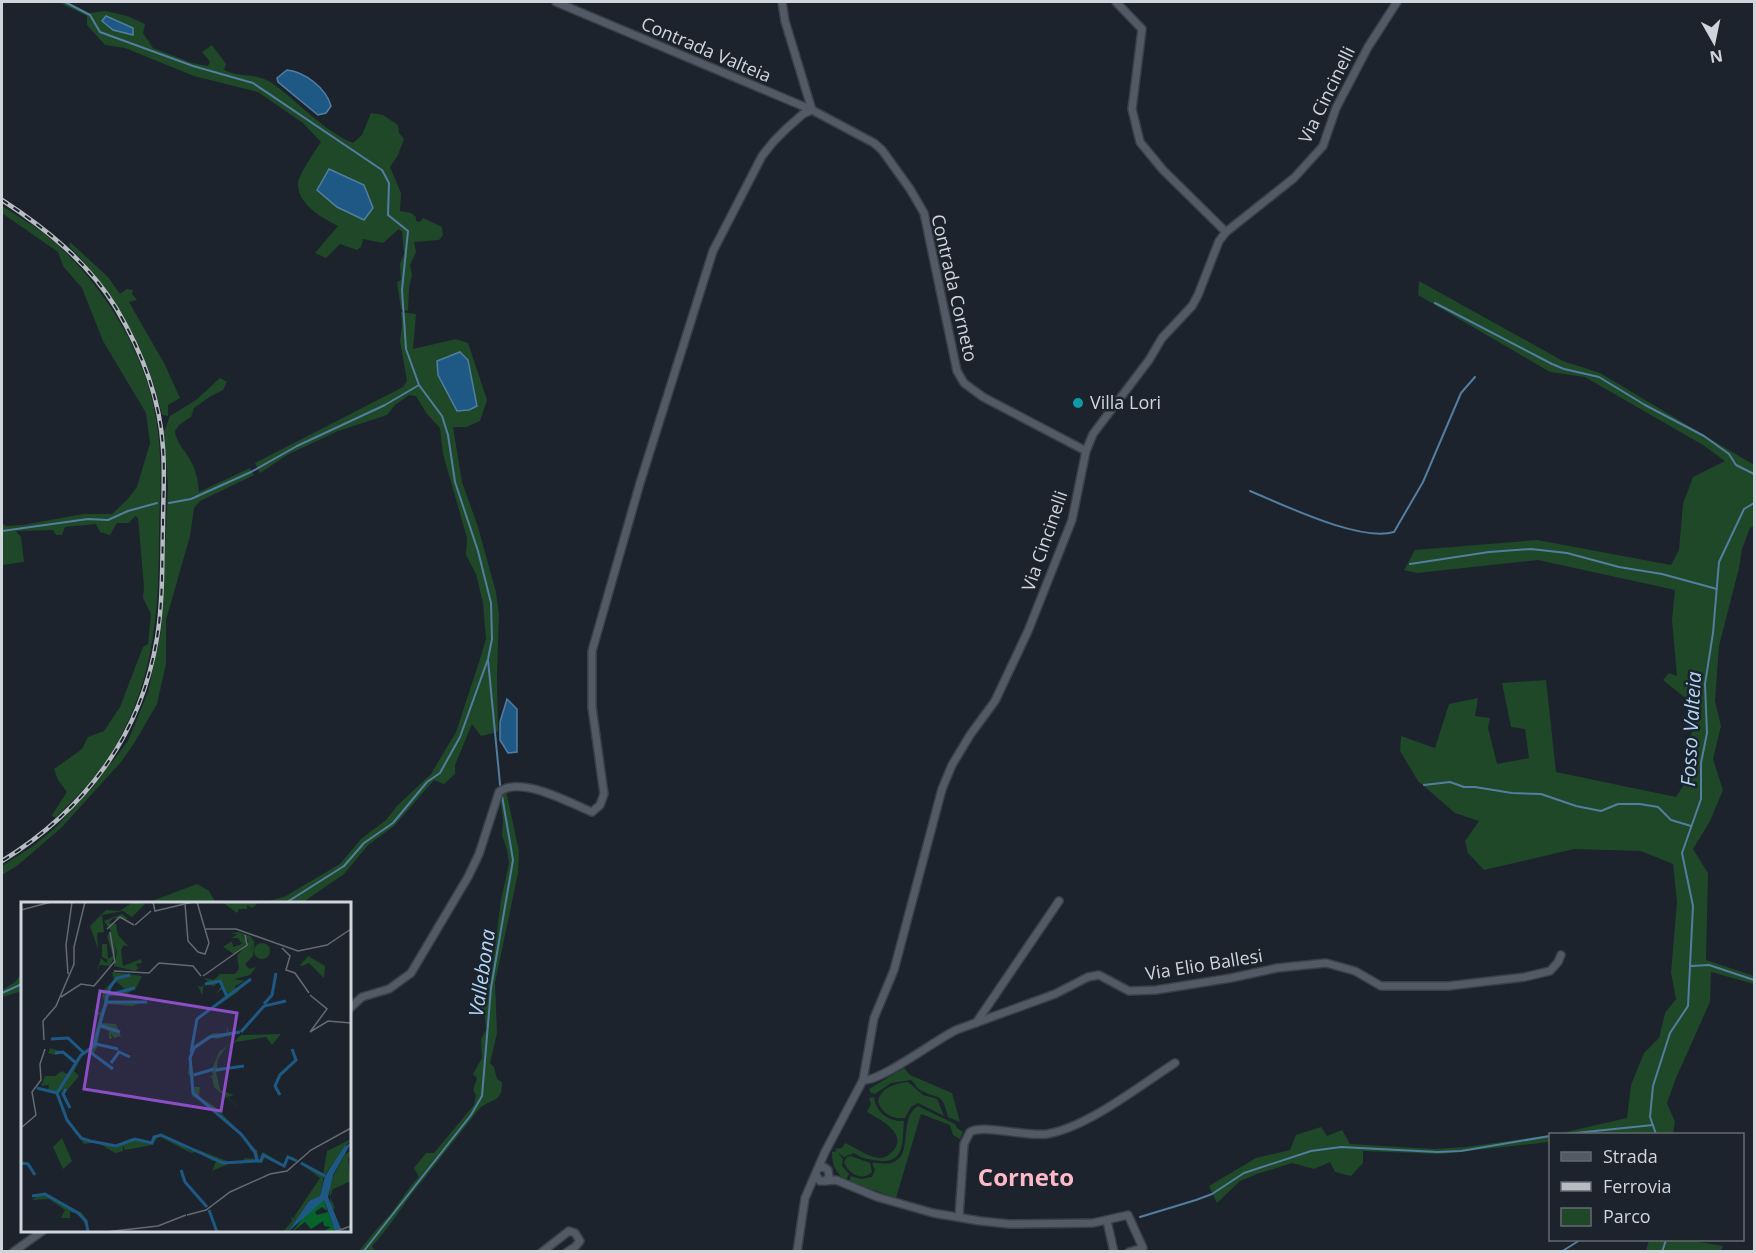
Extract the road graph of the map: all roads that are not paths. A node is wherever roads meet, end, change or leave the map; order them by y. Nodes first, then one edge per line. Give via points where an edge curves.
1 (556, 2) edge
2 (782, 2) edge
3 (1116, 2) edge
4 (1397, 2) edge
5 (812, 110) junction
6 (1226, 231) junction
7 (1086, 451) junction
8 (1059, 901) dead end
9 (1561, 955) dead end
10 (351, 1007) edge
11 (976, 1023) junction
12 (1175, 1063) dead end
13 (863, 1080) junction
14 (825, 1152) junction
15 (829, 1171) junction
16 (817, 1172) junction
17 (836, 1180) junction
18 (824, 1181) junction
19 (805, 1198) junction
20 (959, 1217) junction
21 (1107, 1221) junction
22 (41, 1232) edge
23 (13, 1251) edge
24 (542, 1251) edge
25 (567, 1251) edge
26 (797, 1251) edge
27 (1114, 1251) edge
28 (1129, 1251) edge

1 - 5 street, Contrada Valteia
2 - 5 street
3 - 6 street via 1142,29 1132,109 1140,142 1163,171
4 - 6 street, Via Cincinelli via 1336,108 1323,146 1294,178
5 - 7 street, Contrada Corneto via 882,150 924,213 957,371 964,383
5 - 10 street via 802,114 762,156 713,251 643,472 592,651 592,707 604,794 600,805 592,812 532,788 502,789 479,855 411,973 389,989 362,997
6 - 7 street, Via Cincinelli via 1192,306 1162,338
7 - 13 street, Via Cincinelli via 1072,520 1028,631 995,701 964,745 942,789 894,969 874,1018
8 - 11 street
9 - 11 street, Via Elio Ballesi via 1550,972 1448,986 1381,986 1355,971 1326,963 1129,992 1099,975
11 - 13 street, Via Elio Ballesi via 941,1037 888,1071
12 - 20 street via 1100,1111 1060,1131 1032,1135 981,1129 970,1132 964,1144
13 - 14 street, Via Cincinelli
14 - 15 street
14 - 16 street, Via Cincinelli
15 - 16 street via 824,1167
15 - 17 street
15 - 18 street
16 - 18 street via 818,1180
16 - 19 street, Via Cincinelli
17 - 18 street
17 - 20 street via 897,1204
18 - 19 street
19 - 26 street, Via Cincinelli
20 - 21 street via 1009,1224
21 - 27 street
21 - 28 street via 1128,1215 1143,1248
22 - 23 street
24 - 25 street via 569,1231 580,1241

